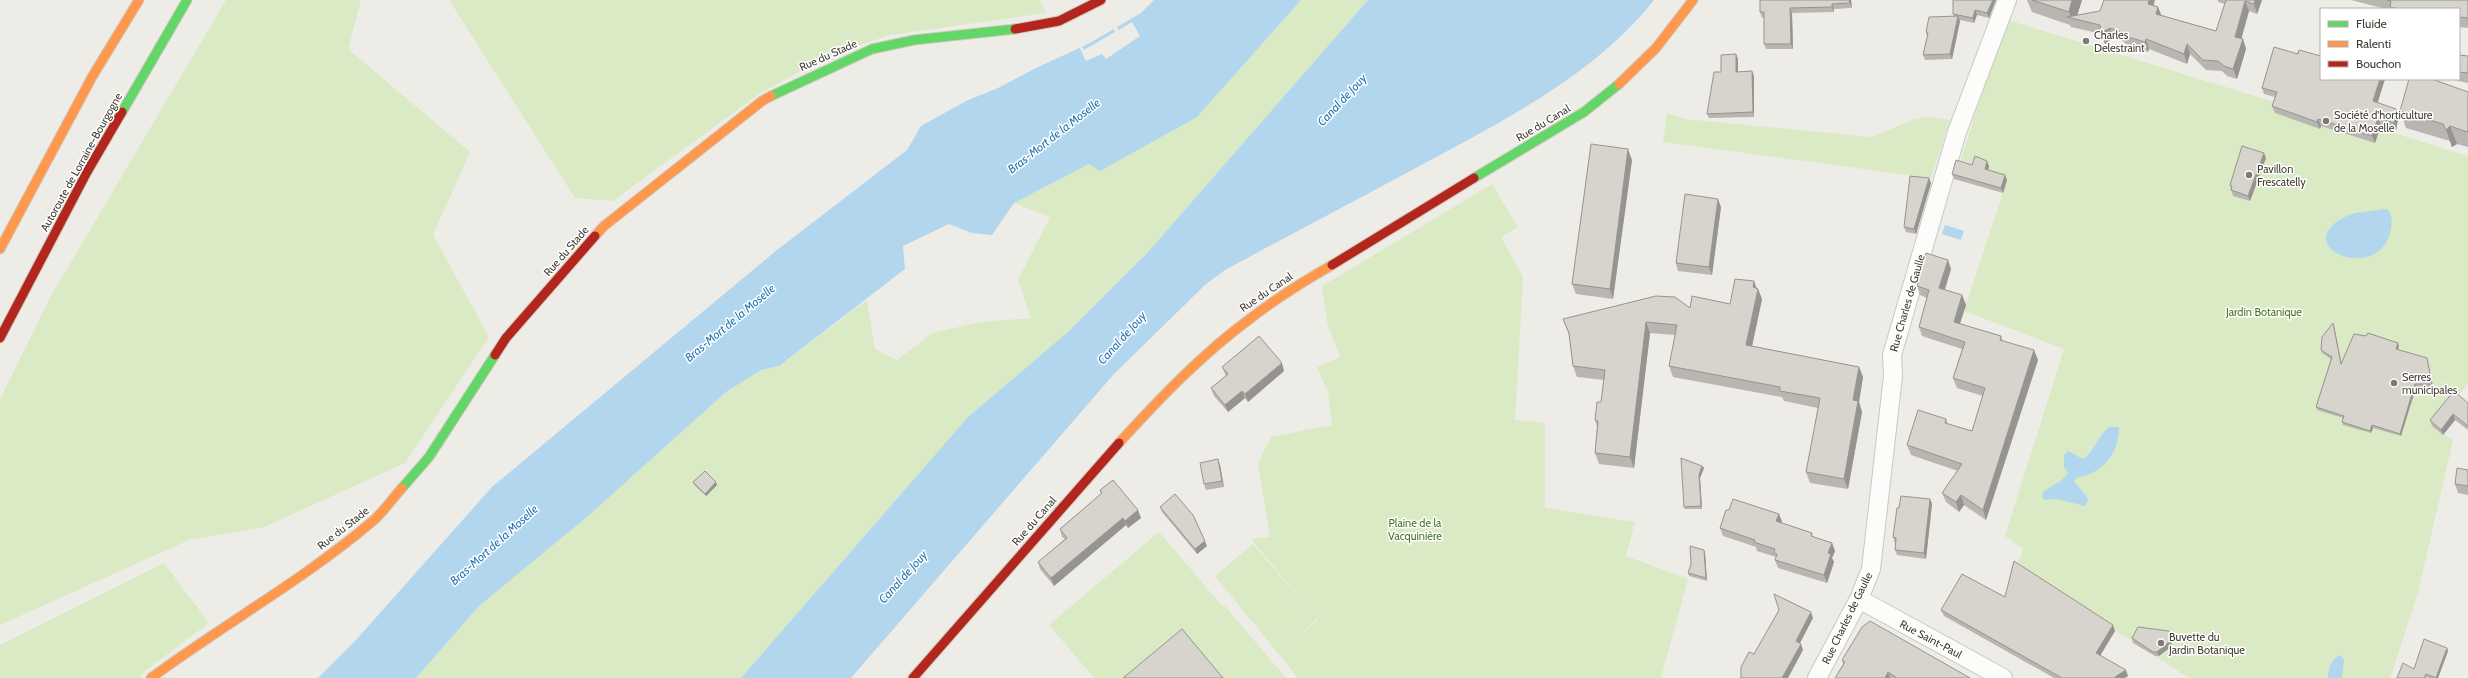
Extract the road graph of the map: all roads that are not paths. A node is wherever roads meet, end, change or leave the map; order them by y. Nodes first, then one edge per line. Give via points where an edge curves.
1 (139, 0) edge
2 (187, 0) edge
3 (1101, 0) edge
4 (1693, 0) edge
5 (2007, 0) edge
6 (0, 249) edge
7 (0, 338) edge
8 (1859, 599) junction
9 (151, 678) edge
10 (913, 678) edge
11 (1817, 678) edge
12 (2003, 678) edge

1 - 6 main road via 92,77
2 - 7 main road, Autoroute de Lorraine-Bourgogne via 87,172
3 - 9 main road, Rue du Stade via 1059,21 1034,28 914,40 872,49 762,101 604,226 506,338 429,457 375,519 300,577 200,642
4 - 10 main road, Rue du Canal via 1668,37 1624,82 1584,112 1282,295 1216,344 1141,416
5 - 8 street, Rue Charles de Gaulle via 1957,132 1892,355 1893,376 1871,569
8 - 11 street, Rue Charles de Gaulle
8 - 12 street, Rue Saint-Paul

